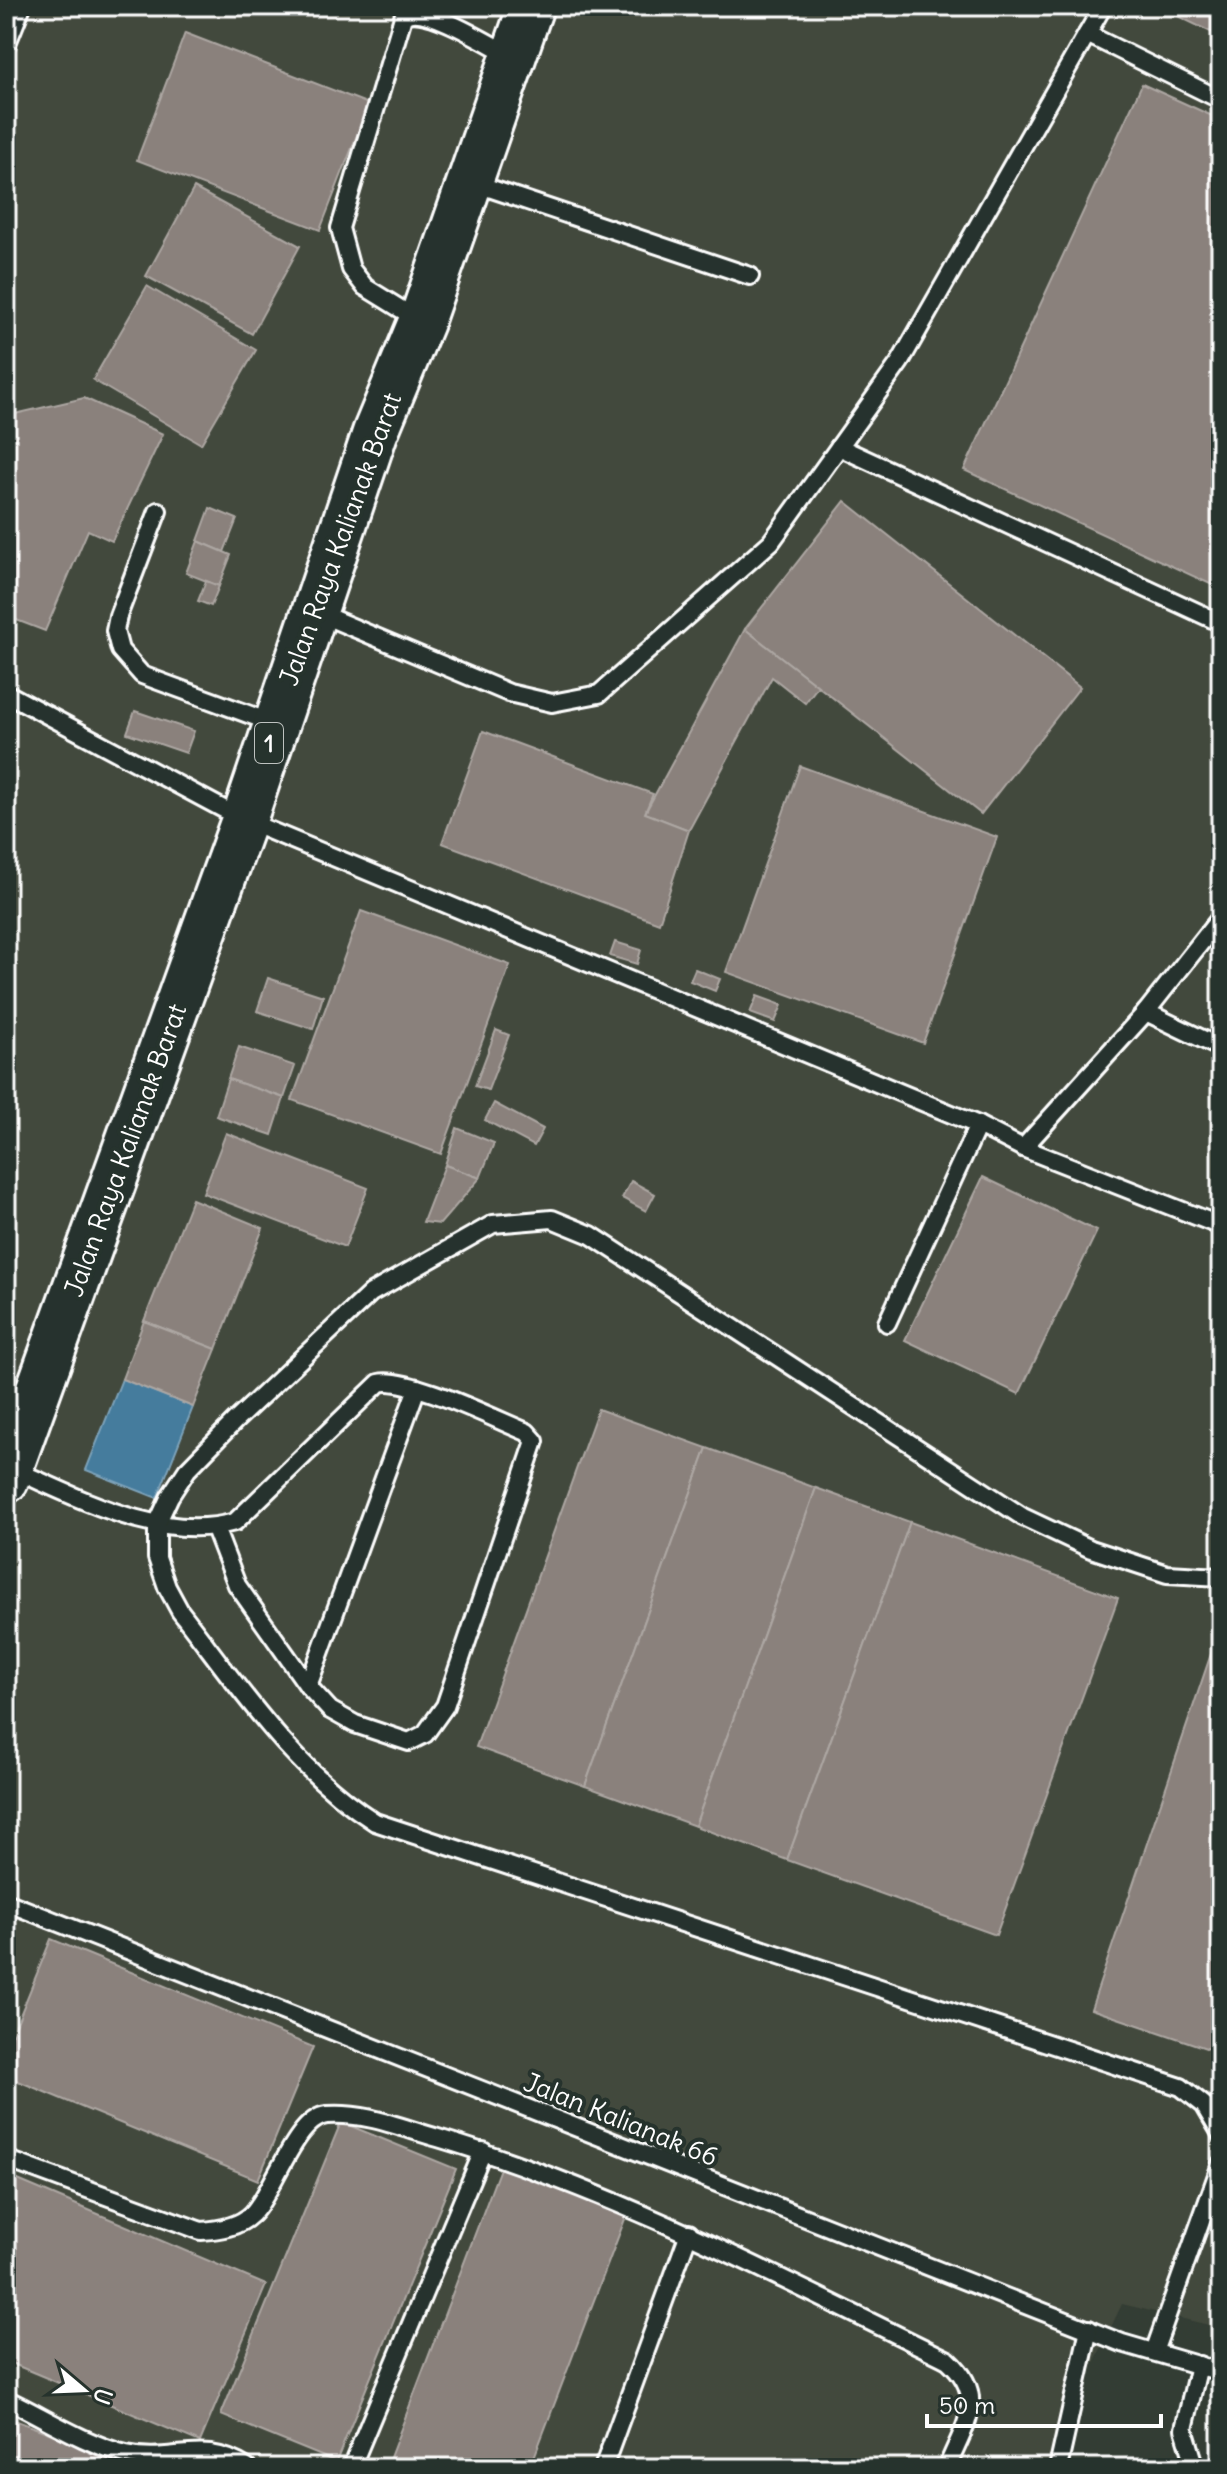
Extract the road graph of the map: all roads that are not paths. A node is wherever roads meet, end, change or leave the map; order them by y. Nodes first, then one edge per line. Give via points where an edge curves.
1 (22, 6) edge
2 (531, 6) edge
3 (1103, 6) edge
4 (1087, 34) junction
5 (6, 46) edge
6 (513, 58) junction
7 (1221, 100) edge
8 (471, 182) junction
9 (750, 276) dead end
10 (421, 322) junction
11 (839, 447) junction
12 (158, 511) dead end
13 (315, 611) junction
14 (1221, 623) edge
15 (6, 693) edge
16 (275, 724) junction
17 (244, 820) junction
18 (1221, 917) edge
19 (1146, 1012) junction
20 (1221, 1048) edge
21 (978, 1125) junction
22 (1023, 1148) junction
23 (1221, 1226) edge
24 (887, 1323) dead end
25 (417, 1388) junction
26 (7, 1472) edge
27 (157, 1524) junction
28 (215, 1528) junction
29 (1221, 1577) edge
30 (308, 1686) junction
31 (6, 1902) edge
32 (1221, 2134) edge
33 (483, 2151) junction
34 (6, 2159) edge
35 (1221, 2164) edge
36 (689, 2233) junction
37 (1089, 2329) junction
38 (1154, 2352) junction
39 (1199, 2365) junction
40 (1221, 2372) edge
41 (6, 2399) edge
42 (247, 2468) edge
43 (351, 2468) edge
44 (603, 2468) edge
45 (947, 2468) edge
46 (1058, 2468) edge
47 (1196, 2468) edge

1 - 5 lane
2 - 6 highway, Jalan Raya Kalianak Barat / 1
3 - 4 lane
4 - 7 lane
4 - 11 lane via 900,362
6 - 8 highway, Jalan Raya Kalianak Barat / 1
6 - 10 lane via 438,17 412,12 403,17 340,228 351,269 365,287
8 - 9 lane
8 - 10 highway, Jalan Raya Kalianak Barat / 1
10 - 13 highway, Jalan Raya Kalianak Barat / 1 via 375,433
11 - 13 lane via 771,542 599,694 552,703 509,693
11 - 14 lane
12 - 16 lane via 118,616 120,650 142,675
13 - 16 highway, Jalan Raya Kalianak Barat / 1
15 - 17 lane
16 - 17 highway, Jalan Raya Kalianak Barat / 1
17 - 21 lane
17 - 26 highway, Jalan Raya Kalianak Barat / 1
18 - 19 lane
19 - 20 lane
19 - 22 lane
21 - 22 lane
21 - 24 lane
22 - 23 lane
25 - 28 lane via 392,1380 379,1383 235,1522
25 - 30 lane
25 - 30 lane via 527,1432 535,1441 445,1706 425,1734 409,1742 355,1724 330,1710
26 - 27 lane
27 - 28 lane
27 - 29 lane via 187,1470 371,1293 493,1224 552,1219 591,1235 1023,1517 1091,1549 1167,1574
27 - 32 lane via 157,1558 180,1611 295,1758 342,1801 375,1822 1181,2087 1204,2105
28 - 30 lane via 237,1585
31 - 37 lane, Jalan Kalianak 66
33 - 34 lane via 360,2115 322,2115 305,2128 252,2214 223,2230 201,2231
33 - 36 lane
33 - 43 lane
35 - 38 lane
36 - 44 lane
36 - 45 lane via 959,2370 968,2383 972,2407
37 - 38 lane, Jalan Kalianak 66
37 - 46 lane
38 - 39 lane, Jalan Kalianak 66
39 - 40 lane, Jalan Kalianak 66
39 - 47 lane via 1184,2429
41 - 42 lane via 125,2453 166,2457 215,2452

